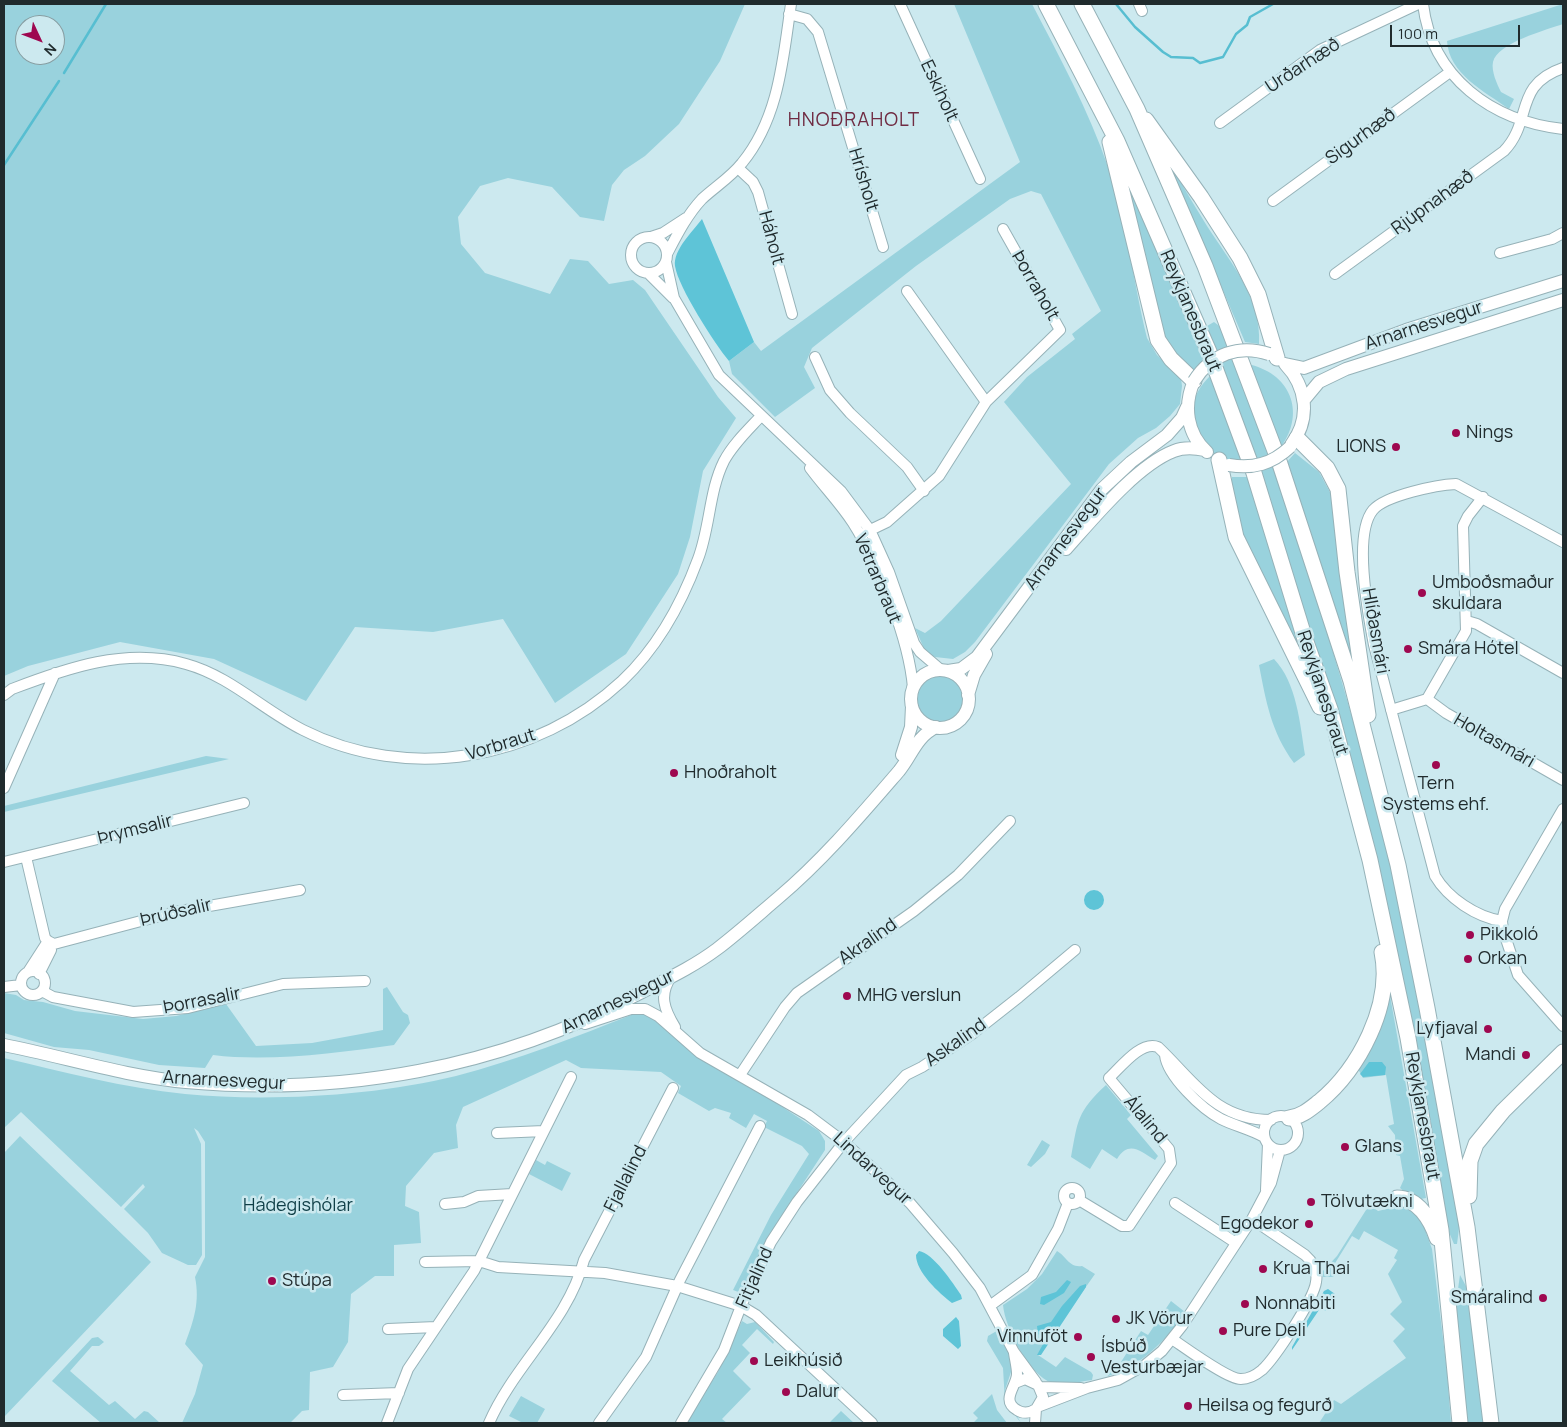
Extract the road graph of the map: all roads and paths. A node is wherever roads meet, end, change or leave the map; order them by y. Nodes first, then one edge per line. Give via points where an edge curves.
1 (900, 4) edge
2 (1046, 4) edge
3 (1082, 4) edge
4 (1418, 4) edge
5 (1422, 4) edge
6 (790, 9) edge
7 (1563, 68) edge
8 (1450, 72) junction
9 (1137, 109) junction
10 (1105, 118) junction
11 (1520, 121) junction
12 (1220, 123) dead end
13 (1563, 129) edge
14 (738, 168) junction
15 (980, 179) dead end
16 (1273, 201) dead end
17 (687, 218) junction
18 (1003, 229) dead end
19 (1563, 233) edge
20 (652, 237) junction
21 (883, 247) dead end
22 (1500, 253) dead end
23 (666, 258) junction
24 (648, 273) junction
25 (1335, 274) dead end
26 (1563, 281) edge
27 (907, 291) dead end
28 (674, 298) junction
29 (1563, 300) edge
30 (792, 314) dead end
31 (814, 357) dead end
32 (1277, 359) junction
33 (1194, 381) junction
34 (1304, 400) junction
35 (986, 402) junction
36 (1188, 407) junction
37 (761, 416) junction
38 (1293, 443) junction
39 (1205, 450) junction
40 (801, 455) junction
41 (1224, 462) junction
42 (924, 491) junction
43 (1483, 497) junction
44 (870, 530) junction
45 (860, 535) junction
46 (1563, 542) edge
47 (1467, 621) junction
48 (945, 671) junction
49 (55, 673) junction
50 (1563, 673) edge
51 (913, 688) junction
52 (4, 695) edge
53 (968, 695) junction
54 (1427, 699) junction
55 (912, 705) junction
56 (1391, 710) junction
57 (936, 727) junction
58 (1346, 767) junction
59 (890, 779) junction
60 (1563, 780) edge
61 (1376, 781) junction
62 (4, 788) edge
63 (244, 803) dead end
64 (1563, 809) edge
65 (1010, 821) dead end
66 (26, 857) junction
67 (4, 862) edge
68 (300, 890) dead end
69 (1377, 891) junction
70 (1502, 920) junction
71 (748, 922) junction
72 (51, 943) junction
73 (1075, 950) dead end
74 (28, 972) junction
75 (40, 974) junction
76 (671, 977) junction
77 (365, 981) dead end
78 (21, 985) junction
79 (4, 987) edge
80 (42, 991) junction
81 (1547, 1007) junction
82 (1563, 1013) edge
83 (1563, 1026) edge
84 (560, 1031) junction
85 (680, 1037) junction
86 (4, 1045) edge
87 (1563, 1052) edge
88 (1165, 1055) junction
89 (447, 1065) junction
90 (740, 1075) junction
91 (571, 1077) dead end
92 (673, 1088) dead end
93 (1289, 1118) junction
94 (1271, 1120) junction
95 (760, 1126) dead end
96 (544, 1131) junction
97 (497, 1133) dead end
98 (1266, 1140) junction
99 (844, 1142) junction
100 (1280, 1150) junction
101 (1267, 1192) junction
102 (512, 1194) junction
103 (1397, 1198) dead end
104 (1175, 1203) dead end
105 (445, 1204) dead end
106 (1252, 1219) junction
107 (1468, 1228) junction
108 (1236, 1243) junction
109 (479, 1261) junction
110 (425, 1262) dead end
111 (1445, 1266) junction
112 (581, 1271) junction
113 (678, 1286) junction
114 (991, 1305) junction
115 (741, 1306) junction
116 (436, 1327) junction
117 (388, 1329) dead end
118 (1172, 1339) junction
119 (1014, 1352) junction
120 (1015, 1383) junction
121 (1038, 1385) junction
122 (1087, 1388) junction
123 (399, 1393) junction
124 (343, 1395) dead end
125 (1038, 1408) junction
126 (1017, 1410) junction
127 (387, 1423) edge
128 (489, 1423) edge
129 (599, 1423) edge
130 (681, 1423) edge
131 (872, 1423) edge
132 (1024, 1423) edge
133 (1035, 1423) edge
134 (1460, 1423) edge
135 (1491, 1423) edge

1 - 15 street, Eskiholt
2 - 10 highway, Reykjanesbraut
3 - 9 highway, Reykjanesbraut
4 - 12 street, Urðarhæð via 1320,50
5 - 8 street via 1430,35
6 - 14 street via 781,75 769,115 751,151
6 - 21 street, Hrísholt via 818,32
7 - 11 street, Rjúpnahæð via 1545,76 1535,85 1528,95
8 - 11 street via 1477,98
8 - 16 street, Sigurhæð
9 - 32 highway via 1170,151 1240,258 1258,294
9 - 61 highway, Reykjanesbraut via 1205,266 1280,464 1350,681
10 - 33 highway via 1154,328 1165,350
10 - 58 highway, Reykjanesbraut via 1210,354 1254,473
11 - 13 street
11 - 25 street, Rjúpnahæð via 1504,151
14 - 17 street
14 - 30 street, Háholt via 753,182 758,192
17 - 20 street
17 - 23 street
18 - 35 street, Þorraholt via 1060,330
19 - 22 street
20 - 23 street, Vetrarbraut via 661,241
20 - 24 street, Vetrarbraut via 637,240 630,252 635,268
23 - 24 street via 659,270
23 - 28 street, Vetrarbraut
24 - 28 street, Vetrarbraut
26 - 32 main road, Arnarnesvegur via 1406,330 1304,368
27 - 35 street
28 - 37 street, Vetrarbraut via 719,375
29 - 34 main road, Arnarnesvegur via 1346,369 1319,382
31 - 42 street via 830,390 907,467
32 - 33 main road, Arnarnesvegur, bridge via 1244,350 1226,353 1211,362
32 - 34 main road via 1300,385
33 - 36 main road, Arnarnesvegur
34 - 38 main road via 1302,426
35 - 42 street, Þorraholt via 949,463
36 - 39 main road, Arnarnesvegur via 1192,430
36 - 48 main road, Arnarnesvegur via 1167,435 1102,489 977,657 961,669
37 - 40 street, Vetrarbraut
37 - 49 street, Vorbraut via 735,444 724,462 699,557 679,603 651,650 621,682 574,718 520,742 480,755 446,760 365,752 334,744 304,731 240,689 187,664 147,658 119,659
38 - 41 main road, bridge via 1272,461 1262,465 1240,467
38 - 61 highway via 1327,468 1338,489
39 - 41 main road, Arnarnesvegur
39 - 53 main road, Arnarnesvegur via 1184,449 1167,455 1112,499 1032,590 978,666
40 - 44 street, Vetrarbraut via 841,491
40 - 45 street, Vetrarbraut
41 - 58 highway via 1236,538 1316,698
42 - 44 street, Þorraholt via 887,522
43 - 46 street, Hlíðasmári
43 - 47 street via 1463,526
43 - 56 street, Hlíðasmári via 1456,484 1447,484 1382,502 1366,521 1363,539 1368,610
44 - 45 street, Þorraholt
44 - 48 street, Vetrarbraut via 914,643 920,652
45 - 51 street, Vetrarbraut via 900,633
47 - 50 street
47 - 54 street via 1466,631
48 - 51 main road via 922,676
48 - 53 main road via 962,680
49 - 52 street, Vorbraut
49 - 62 street
51 - 55 main road
53 - 57 main road via 968,706 960,719 947,726
54 - 56 street
54 - 60 street, Holtasmári
55 - 57 main road via 920,720
55 - 59 main road, Arnarnesvegur via 908,739
56 - 70 street, Hlíðasmári via 1435,876 1448,894 1464,905 1490,918
57 - 59 main road, Arnarnesvegur via 921,737
58 - 69 highway, Reykjanesbraut
59 - 71 main road, Arnarnesvegur via 841,838 779,898
61 - 107 highway, Reykjanesbraut via 1411,924
63 - 66 street, Þrymsalir
64 - 70 street
65 - 90 street, Akralind via 951,881 914,911 797,993 784,1007
66 - 67 street, Þrymsalir
66 - 72 street via 45,938
68 - 72 street, Þrúðsalir via 175,912
69 - 93 highway via 1377,930 1385,979 1377,1013 1357,1056 1338,1083 1298,1117
69 - 111 highway, Reykjanesbraut via 1408,1038
70 - 81 street via 1518,975
71 - 76 main road, Arnarnesvegur via 715,950
71 - 89 main road, Arnarnesvegur via 604,1005 557,1026
72 - 74 street
72 - 75 street
73 - 99 street, Askalind via 972,1034 906,1075
74 - 75 street
74 - 78 street
75 - 80 street via 45,984
76 - 84 main road, Arnarnesvegur
76 - 85 street, Lindarvegur via 665,987 664,1002
77 - 80 street, Þorrasalir via 283,984 188,1008 133,1012 52,997
78 - 79 street, Þorrasalir
78 - 80 street, Þorrasalir via 31,995
81 - 82 street
81 - 83 street
84 - 85 street, Lindarvegur via 631,1009 645,1008
84 - 89 main road, Arnarnesvegur via 507,1051
85 - 90 street, Lindarvegur via 700,1053
86 - 89 main road, Arnarnesvegur via 117,1072 184,1082 245,1086 346,1082
87 - 107 highway via 1503,1111 1476,1144 1468,1176
88 - 94 street, Álalind via 1207,1097 1227,1111 1258,1120
88 - 98 street via 1166,1064 1202,1106 1220,1118 1249,1128
88 - 114 street, Álalind via 1154,1046 1146,1047 1109,1078 1172,1156 1169,1166 1129,1226 1122,1226 1079,1200 1078,1191 1069,1189 1064,1197 1068,1203 1058,1229 1032,1275
90 - 99 street, Lindarvegur via 808,1115
91 - 96 street
92 - 112 street, Fjallalind
93 - 94 street via 1282,1116
93 - 100 street via 1297,1128 1298,1138 1292,1146
94 - 98 street via 1265,1127
95 - 113 street
96 - 97 street
96 - 102 street
98 - 100 street
98 - 101 street
99 - 114 street, Lindarvegur via 932,1227
99 - 115 street, Fitjalind via 783,1222
100 - 101 street
101 - 106 street
102 - 105 street via 478,1196 464,1202
102 - 109 street
103 - 111 highway via 1416,1204 1430,1222
104 - 108 street
106 - 108 street
106 - 118 street via 1312,1263 1316,1282 1309,1303 1266,1366 1245,1379 1228,1375
107 - 135 highway, Reykjanesbraut
108 - 118 street
109 - 110 street
109 - 112 street via 498,1267
109 - 116 street via 467,1284
111 - 134 highway, Reykjanesbraut
112 - 113 street
112 - 128 street, Fjallalind via 569,1300 509,1387
113 - 115 street
113 - 129 street via 646,1357
114 - 119 street, Lindarvegur
115 - 130 street, Fitjalind via 724,1350
115 - 131 street via 756,1315
116 - 117 street
116 - 123 street via 408,1369
118 - 122 street via 1155,1358 1136,1371 1118,1380
119 - 120 street, Lindarvegur
119 - 121 street, Lindarvegur
120 - 121 street via 1025,1379
120 - 126 street via 1009,1397
121 - 122 street
121 - 125 street via 1043,1397
122 - 125 street
123 - 124 street
123 - 127 street
125 - 126 street via 1026,1413
125 - 133 street
126 - 132 street

